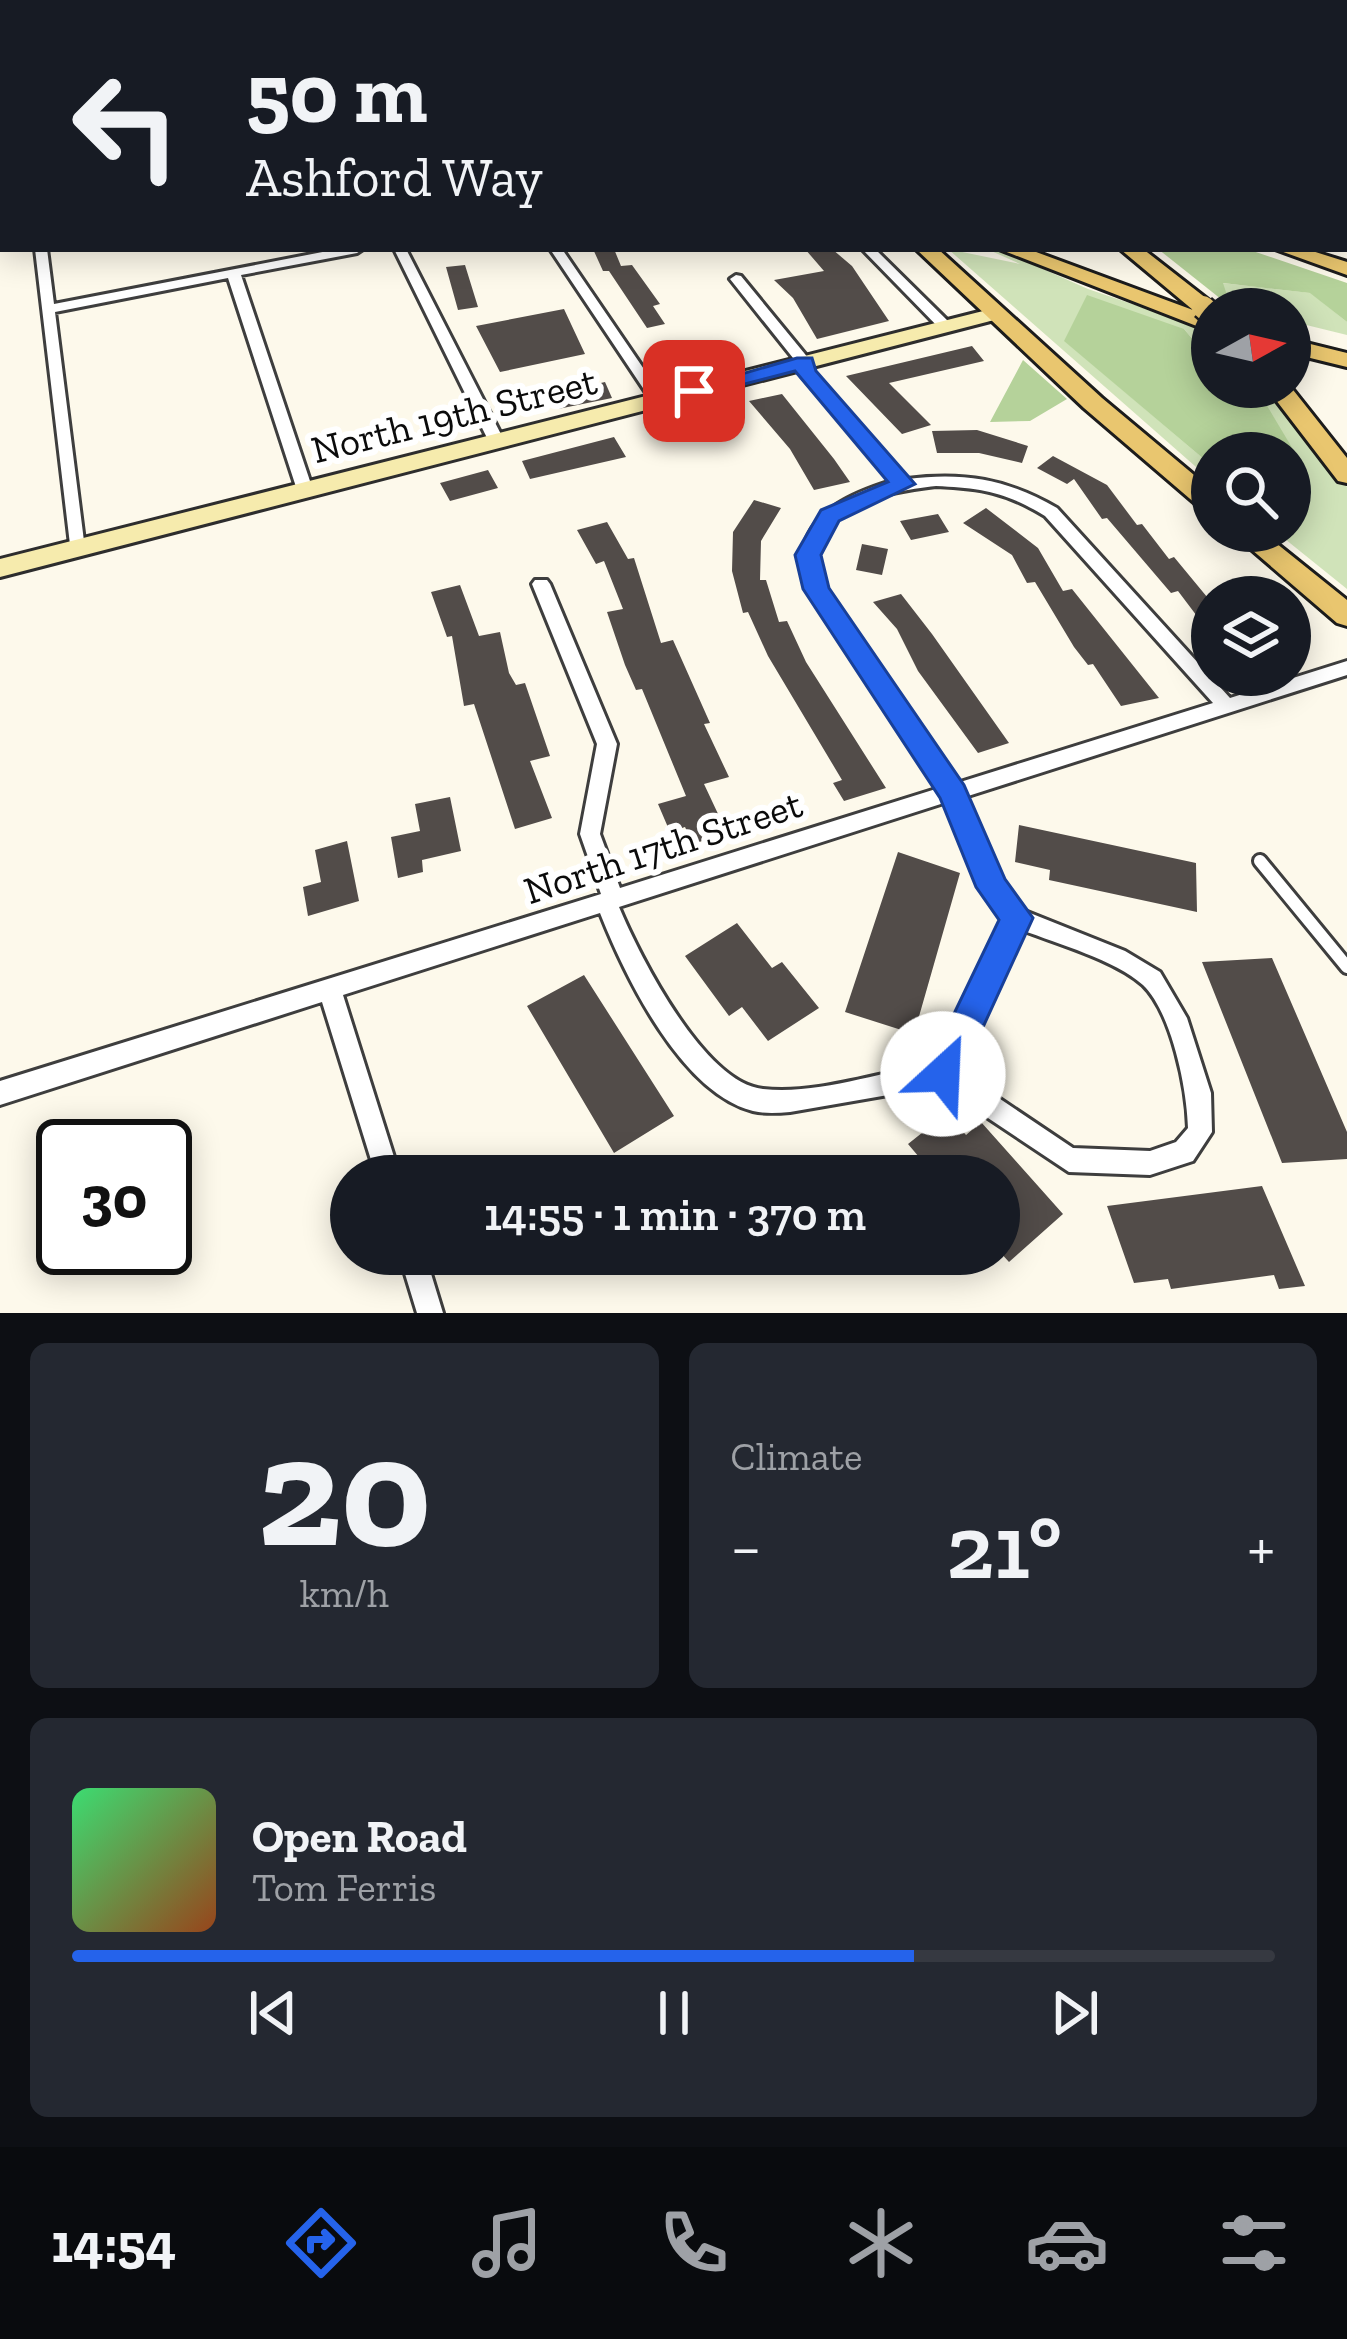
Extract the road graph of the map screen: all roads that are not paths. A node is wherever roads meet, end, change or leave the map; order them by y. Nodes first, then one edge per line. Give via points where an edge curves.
1 (41, 252) edge
2 (342, 252) edge
3 (402, 252) edge
4 (558, 252) edge
5 (871, 252) edge
6 (929, 252) edge
7 (1019, 252) edge
8 (1040, 252) edge
9 (1134, 252) edge
10 (1295, 252) edge
11 (1347, 269) edge
12 (233, 272) junction
13 (736, 279) dead end
14 (1191, 299) edge
15 (1191, 308) edge
16 (48, 309) junction
17 (1191, 309) edge
18 (995, 314) junction
19 (946, 327) junction
20 (1311, 342) edge
21 (1347, 350) edge
22 (1311, 351) edge
23 (1347, 360) edge
24 (805, 362) junction
25 (658, 400) junction
26 (1294, 408) edge
27 (497, 442) junction
28 (1347, 475) edge
29 (903, 484) junction
30 (1191, 486) edge
31 (305, 490) junction
32 (76, 549) junction
33 (1269, 552) edge
34 (0, 568) edge
35 (542, 584) dead end
36 (1347, 616) edge
37 (1347, 668) edge
38 (1226, 705) junction
39 (953, 793) junction
40 (1260, 860) dead end
41 (610, 901) junction
42 (1017, 918) junction
43 (1347, 967) edge
44 (330, 991) junction
45 (943, 1074) junction
46 (0, 1093) edge
47 (381, 1155) edge
48 (418, 1275) edge
49 (430, 1313) edge

1 - 16 street
2 - 12 street
3 - 27 street
4 - 25 street
5 - 19 street
6 - 18 main road
7 - 17 main road
8 - 15 main road
9 - 14 main road
10 - 11 main road
12 - 16 street
12 - 31 street
13 - 24 street
16 - 32 street
18 - 19 street, North 19th Street
18 - 30 main road
19 - 24 street, North 19th Street
20 - 21 main road
22 - 23 main road
24 - 25 street, North 19th Street
24 - 29 street
25 - 27 street, North 19th Street
26 - 28 main road
27 - 31 street, North 19th Street
29 - 38 street via 976,478 1038,500
29 - 39 street via 829,516 812,539 809,572
31 - 32 street, North 19th Street
32 - 34 street, North 19th Street
33 - 36 main road
35 - 41 street via 607,745 590,834
37 - 38 street, North 17th Street
38 - 39 street, North 17th Street
39 - 41 street, North 17th Street
39 - 42 street via 992,887
40 - 43 lane
41 - 44 street, North 17th Street
41 - 45 street via 626,956 708,1073 753,1100
42 - 45 street
42 - 45 street via 1152,979 1176,1018 1199,1093 1200,1132 1184,1152 1150,1163 1069,1160
44 - 46 street, North 17th Street
44 - 47 street
48 - 49 street

